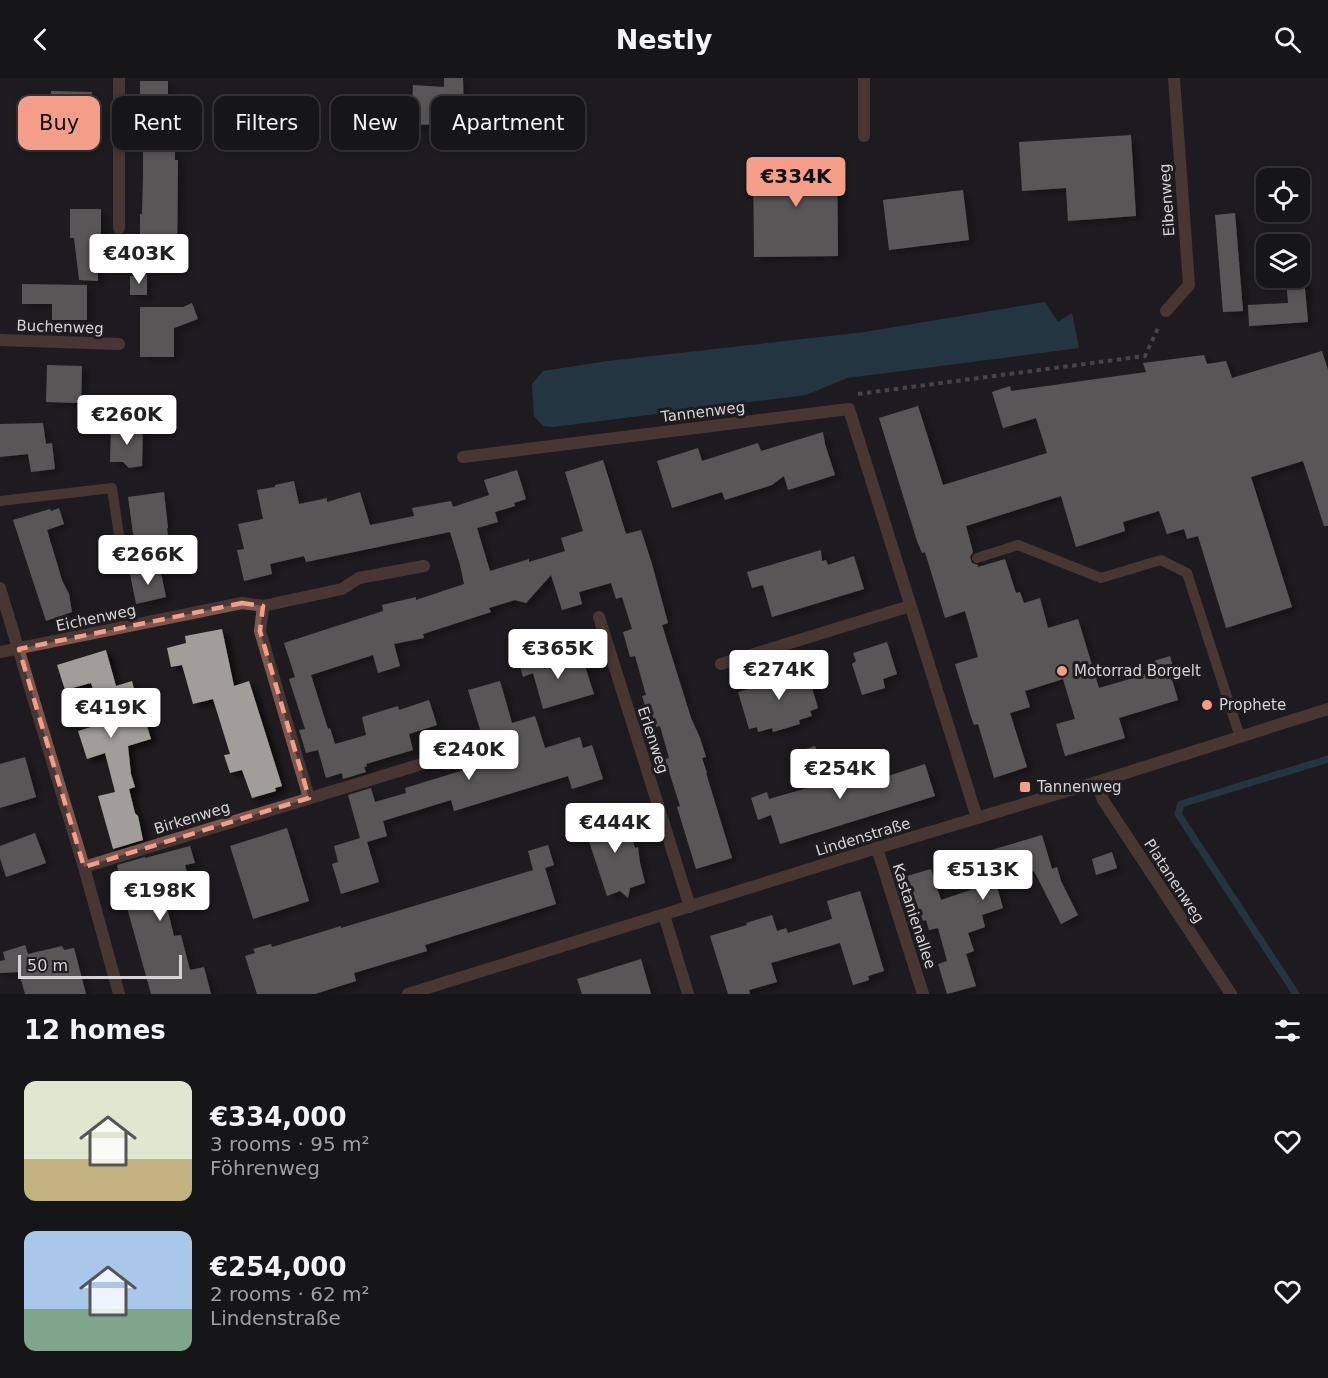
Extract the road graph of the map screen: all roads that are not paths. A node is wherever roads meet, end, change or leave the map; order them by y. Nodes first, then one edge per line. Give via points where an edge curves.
1 (119, 78) edge
2 (864, 78) edge
3 (1174, 78) edge
4 (864, 136) dead end
5 (119, 228) dead end
6 (1166, 311) road end
7 (0, 340) edge
8 (119, 344) dead end
9 (464, 457) dead end
10 (0, 501) edge
11 (121, 549) dead end
12 (977, 558) dead end
13 (424, 566) dead end
14 (0, 588) edge
15 (263, 606) junction
16 (910, 606) junction
17 (598, 617) dead end
18 (19, 649) junction
19 (0, 652) edge
20 (722, 664) dead end
21 (1328, 709) edge
22 (1240, 736) junction
23 (435, 760) dead end
24 (1097, 782) junction
25 (309, 798) junction
26 (977, 819) junction
27 (877, 848) junction
28 (84, 867) junction
29 (690, 907) junction
30 (664, 915) junction
31 (428, 991) edge
32 (120, 994) edge
33 (408, 994) edge
34 (688, 994) edge
35 (923, 994) edge
36 (1231, 994) edge

1 - 5 street
2 - 4 street
3 - 6 street, Eibenweg via 1189,285
7 - 8 street, Buchenweg
9 - 16 street, Tannenweg via 849,409
10 - 11 lane via 112,488
12 - 22 lane via 1018,545 1101,578 1161,560 1187,573
13 - 15 street, Eichenweg via 359,579 342,589
14 - 18 street
15 - 18 street, Eichenweg via 242,603
15 - 25 street via 260,631
16 - 20 street
16 - 26 street
17 - 29 street, Erlenweg
18 - 19 street, Eichenweg
18 - 28 street
21 - 22 street, Lindenstraße
22 - 24 street, Lindenstraße
23 - 25 street, Birkenweg
24 - 26 street, Lindenstraße
24 - 36 street, Platanenweg via 1103,800
25 - 28 street, Birkenweg
26 - 27 street, Lindenstraße
27 - 29 street, Lindenstraße
27 - 35 street, Kastanienallee
28 - 32 street
29 - 30 street, Lindenstraße
30 - 31 street, Lindenstraße
30 - 34 street
31 - 33 street, Lindenstraße

